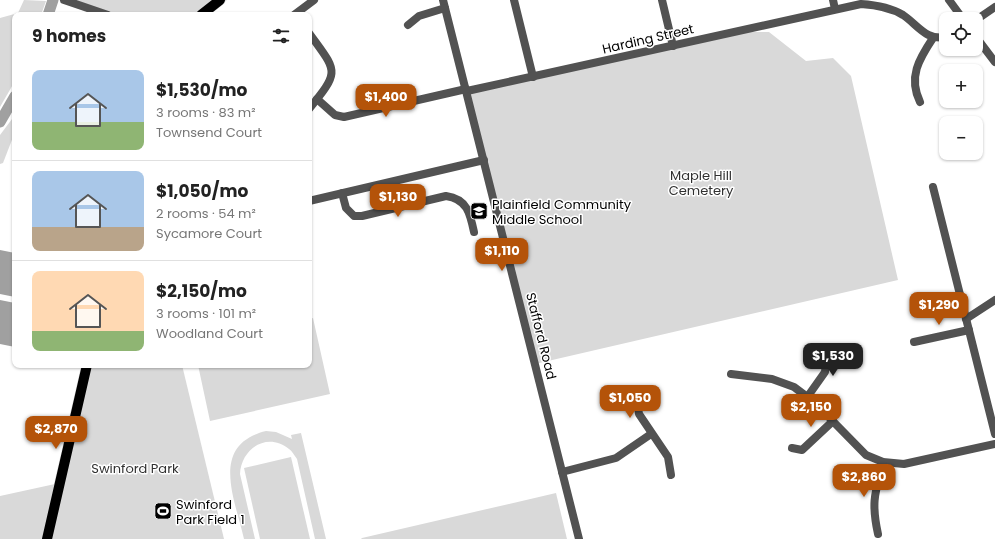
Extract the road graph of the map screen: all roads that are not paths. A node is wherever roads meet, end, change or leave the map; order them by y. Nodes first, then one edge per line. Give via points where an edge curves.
1 (64, 0) edge
2 (220, 0) edge
3 (314, 0) edge
4 (514, 0) edge
5 (662, 0) edge
6 (833, 0) edge
7 (949, 0) edge
8 (444, 4) edge
9 (995, 8) edge
10 (835, 9) junction
11 (99, 12) edge
12 (205, 12) edge
13 (299, 12) edge
14 (958, 12) edge
15 (983, 16) edge
16 (408, 25) dead end
17 (312, 37) edge
18 (933, 38) junction
19 (939, 38) edge
20 (673, 46) junction
21 (983, 46) edge
22 (995, 62) edge
23 (533, 77) junction
24 (466, 90) junction
25 (318, 99) junction
26 (920, 102) dead end
27 (312, 106) edge
28 (484, 160) junction
29 (933, 187) dead end
30 (342, 194) junction
31 (312, 200) edge
32 (474, 232) dead end
33 (995, 300) edge
34 (966, 319) junction
35 (969, 330) junction
36 (914, 342) dead end
37 (827, 347) dead end
38 (86, 368) edge
39 (731, 374) dead end
40 (636, 395) dead end
41 (808, 396) junction
42 (833, 421) junction
43 (651, 434) junction
44 (995, 434) edge
45 (995, 444) edge
46 (792, 448) dead end
47 (883, 462) junction
48 (562, 472) junction
49 (671, 475) dead end
50 (878, 534) dead end
51 (47, 539) edge
52 (579, 539) edge

1 - 11 street
2 - 12 main road
3 - 13 street
4 - 23 street
5 - 20 street
6 - 10 street
7 - 14 street
8 - 16 street via 419,16
8 - 24 street, Stafford Road
9 - 15 street
10 - 18 street, Harding Street via 861,4 884,7 903,15
10 - 20 street, Harding Street
17 - 25 street via 326,56 332,72 330,82
18 - 19 street
18 - 26 street via 920,57 915,72 915,88
20 - 23 street, Harding Street
21 - 22 street
23 - 24 street, Harding Street
24 - 25 street, Harding Street via 344,117 335,115
24 - 28 street, Stafford Road
25 - 27 street
28 - 30 street
28 - 48 street, Stafford Road
29 - 34 street
30 - 31 street
30 - 32 street via 346,208 354,216 446,196 455,198 464,204
33 - 34 street
34 - 35 street
35 - 36 street
35 - 44 street
37 - 41 street via 825,372
38 - 51 main road
39 - 41 street via 772,379 794,387
40 - 43 street via 639,414
41 - 42 street
42 - 46 street via 802,450
42 - 47 street via 866,455
43 - 48 street via 616,458
43 - 49 street via 668,457
45 - 47 street via 904,464
47 - 50 street via 873,503
48 - 52 street, Stafford Road

